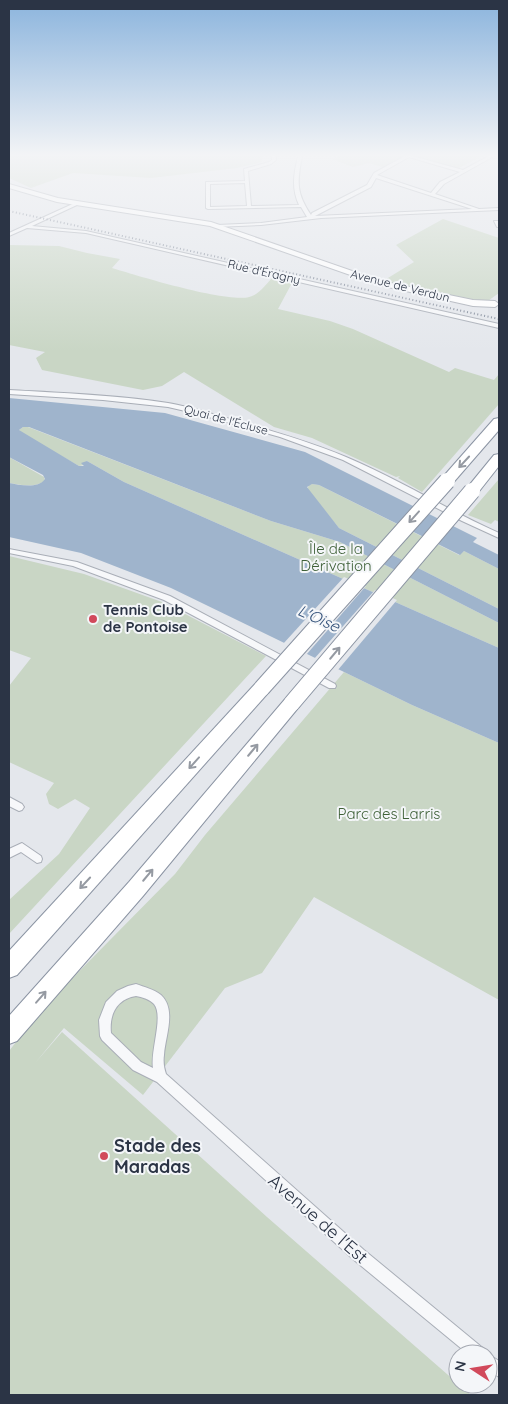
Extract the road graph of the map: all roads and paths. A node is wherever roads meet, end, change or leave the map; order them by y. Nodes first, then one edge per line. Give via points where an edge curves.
1 (39, 222) edge
2 (190, 222) edge
3 (277, 222) edge
4 (499, 222) edge
5 (217, 226) junction
6 (499, 226) edge
7 (28, 227) junction
8 (9, 235) edge
9 (496, 308) edge
10 (499, 326) edge
11 (9, 392) edge
12 (499, 422) edge
13 (499, 458) edge
14 (499, 536) edge
15 (9, 550) edge
16 (332, 686) dead end
17 (9, 801) edge
18 (20, 807) dead end
19 (9, 854) edge
20 (37, 859) dead end
21 (9, 966) edge
22 (9, 1033) edge
23 (161, 1078) junction
24 (467, 1344) edge

1 - 7 street
2 - 5 main road, Avenue de Verdun
3 - 5 street
4 - 6 street via 496,222
5 - 9 main road, Avenue de Verdun via 370,280
7 - 8 street
7 - 10 street, Rue d'Éragny via 76,231
11 - 14 street, Quai de l'Écluse via 78,395 159,404 192,410 308,444 360,465
12 -> 21 highway, bridge
22 -> 13 highway, bridge via 136,889
15 - 16 street via 74,564 167,598
17 - 18 street
19 - 20 street via 22,847
23 - 23 street via 158,1054 164,1019 162,1006 148,994 136,990 126,992 116,998 107,1010 106,1036 137,1066
23 - 24 street, Avenue de l'Est via 359,1255

